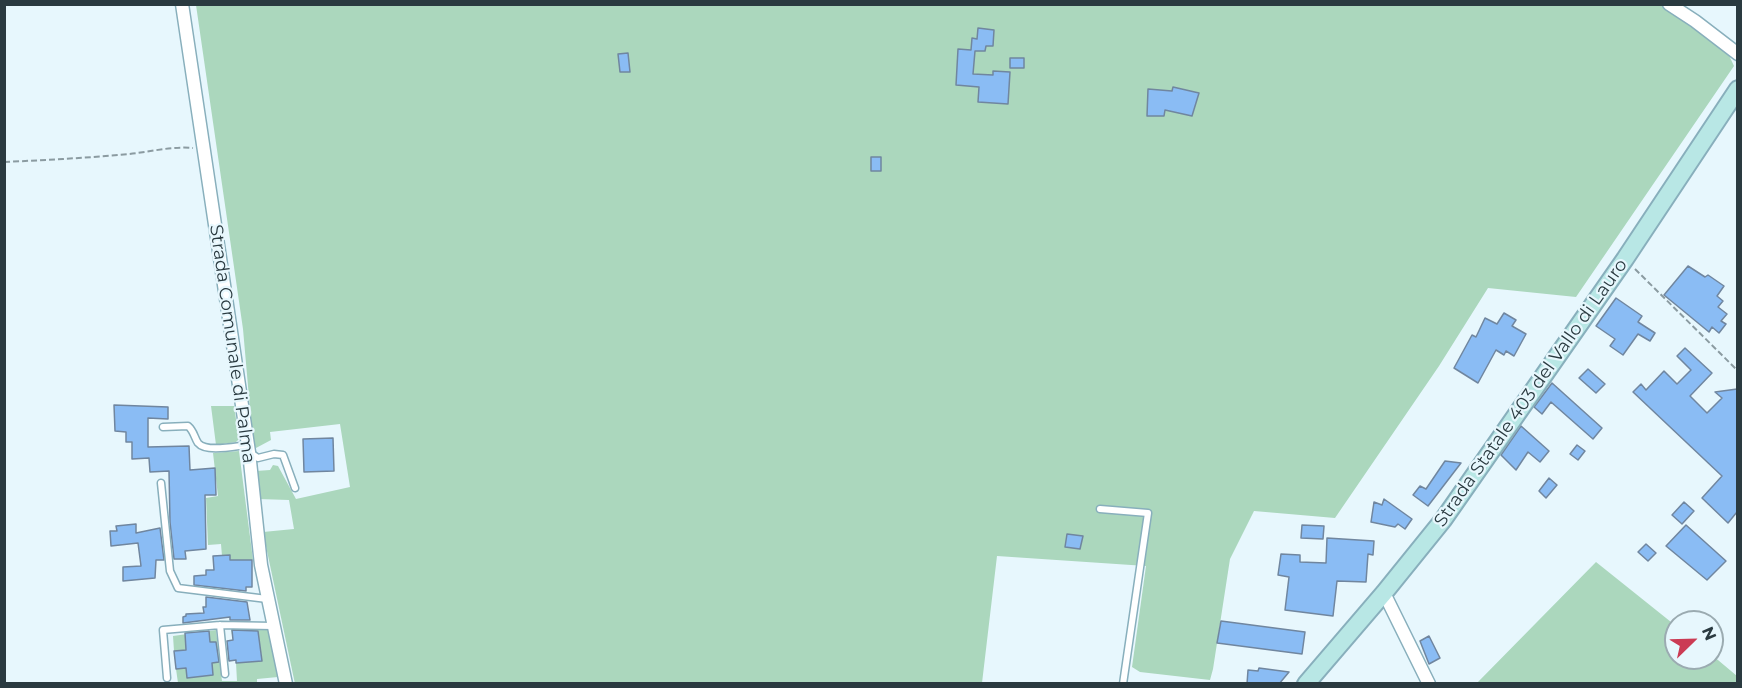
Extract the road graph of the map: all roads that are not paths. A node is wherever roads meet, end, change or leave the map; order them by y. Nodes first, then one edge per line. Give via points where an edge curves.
1 (182, 4) edge
2 (1668, 4) edge
3 (1737, 54) edge
4 (1737, 89) edge
5 (163, 427) dead end
6 (248, 449) junction
7 (161, 483) dead end
8 (295, 488) dead end
9 (1100, 509) dead end
10 (1384, 593) junction
11 (268, 599) junction
12 (220, 625) junction
13 (274, 627) junction
14 (225, 674) dead end
15 (167, 678) dead end
16 (286, 684) edge
17 (1124, 684) edge
18 (1306, 684) edge
19 (1429, 684) edge

1 - 6 street, Strada Comunale di Palma
2 - 3 street
4 - 10 main road, Strada Statale 403 del Vallo di Lauro via 1625,260 1443,520
5 - 6 lane via 188,426 207,449
6 - 8 lane via 258,458 283,455
6 - 11 street, Strada Comunale di Palma
7 - 11 lane via 170,571 178,588
9 - 17 lane via 1148,513
10 - 18 main road, Strada Statale 403 del Vallo di Lauro
10 - 19 street
11 - 13 street, Strada Comunale di Palma
12 - 13 lane
12 - 14 lane
12 - 15 lane via 163,630
13 - 16 street, Strada Comunale di Palma

